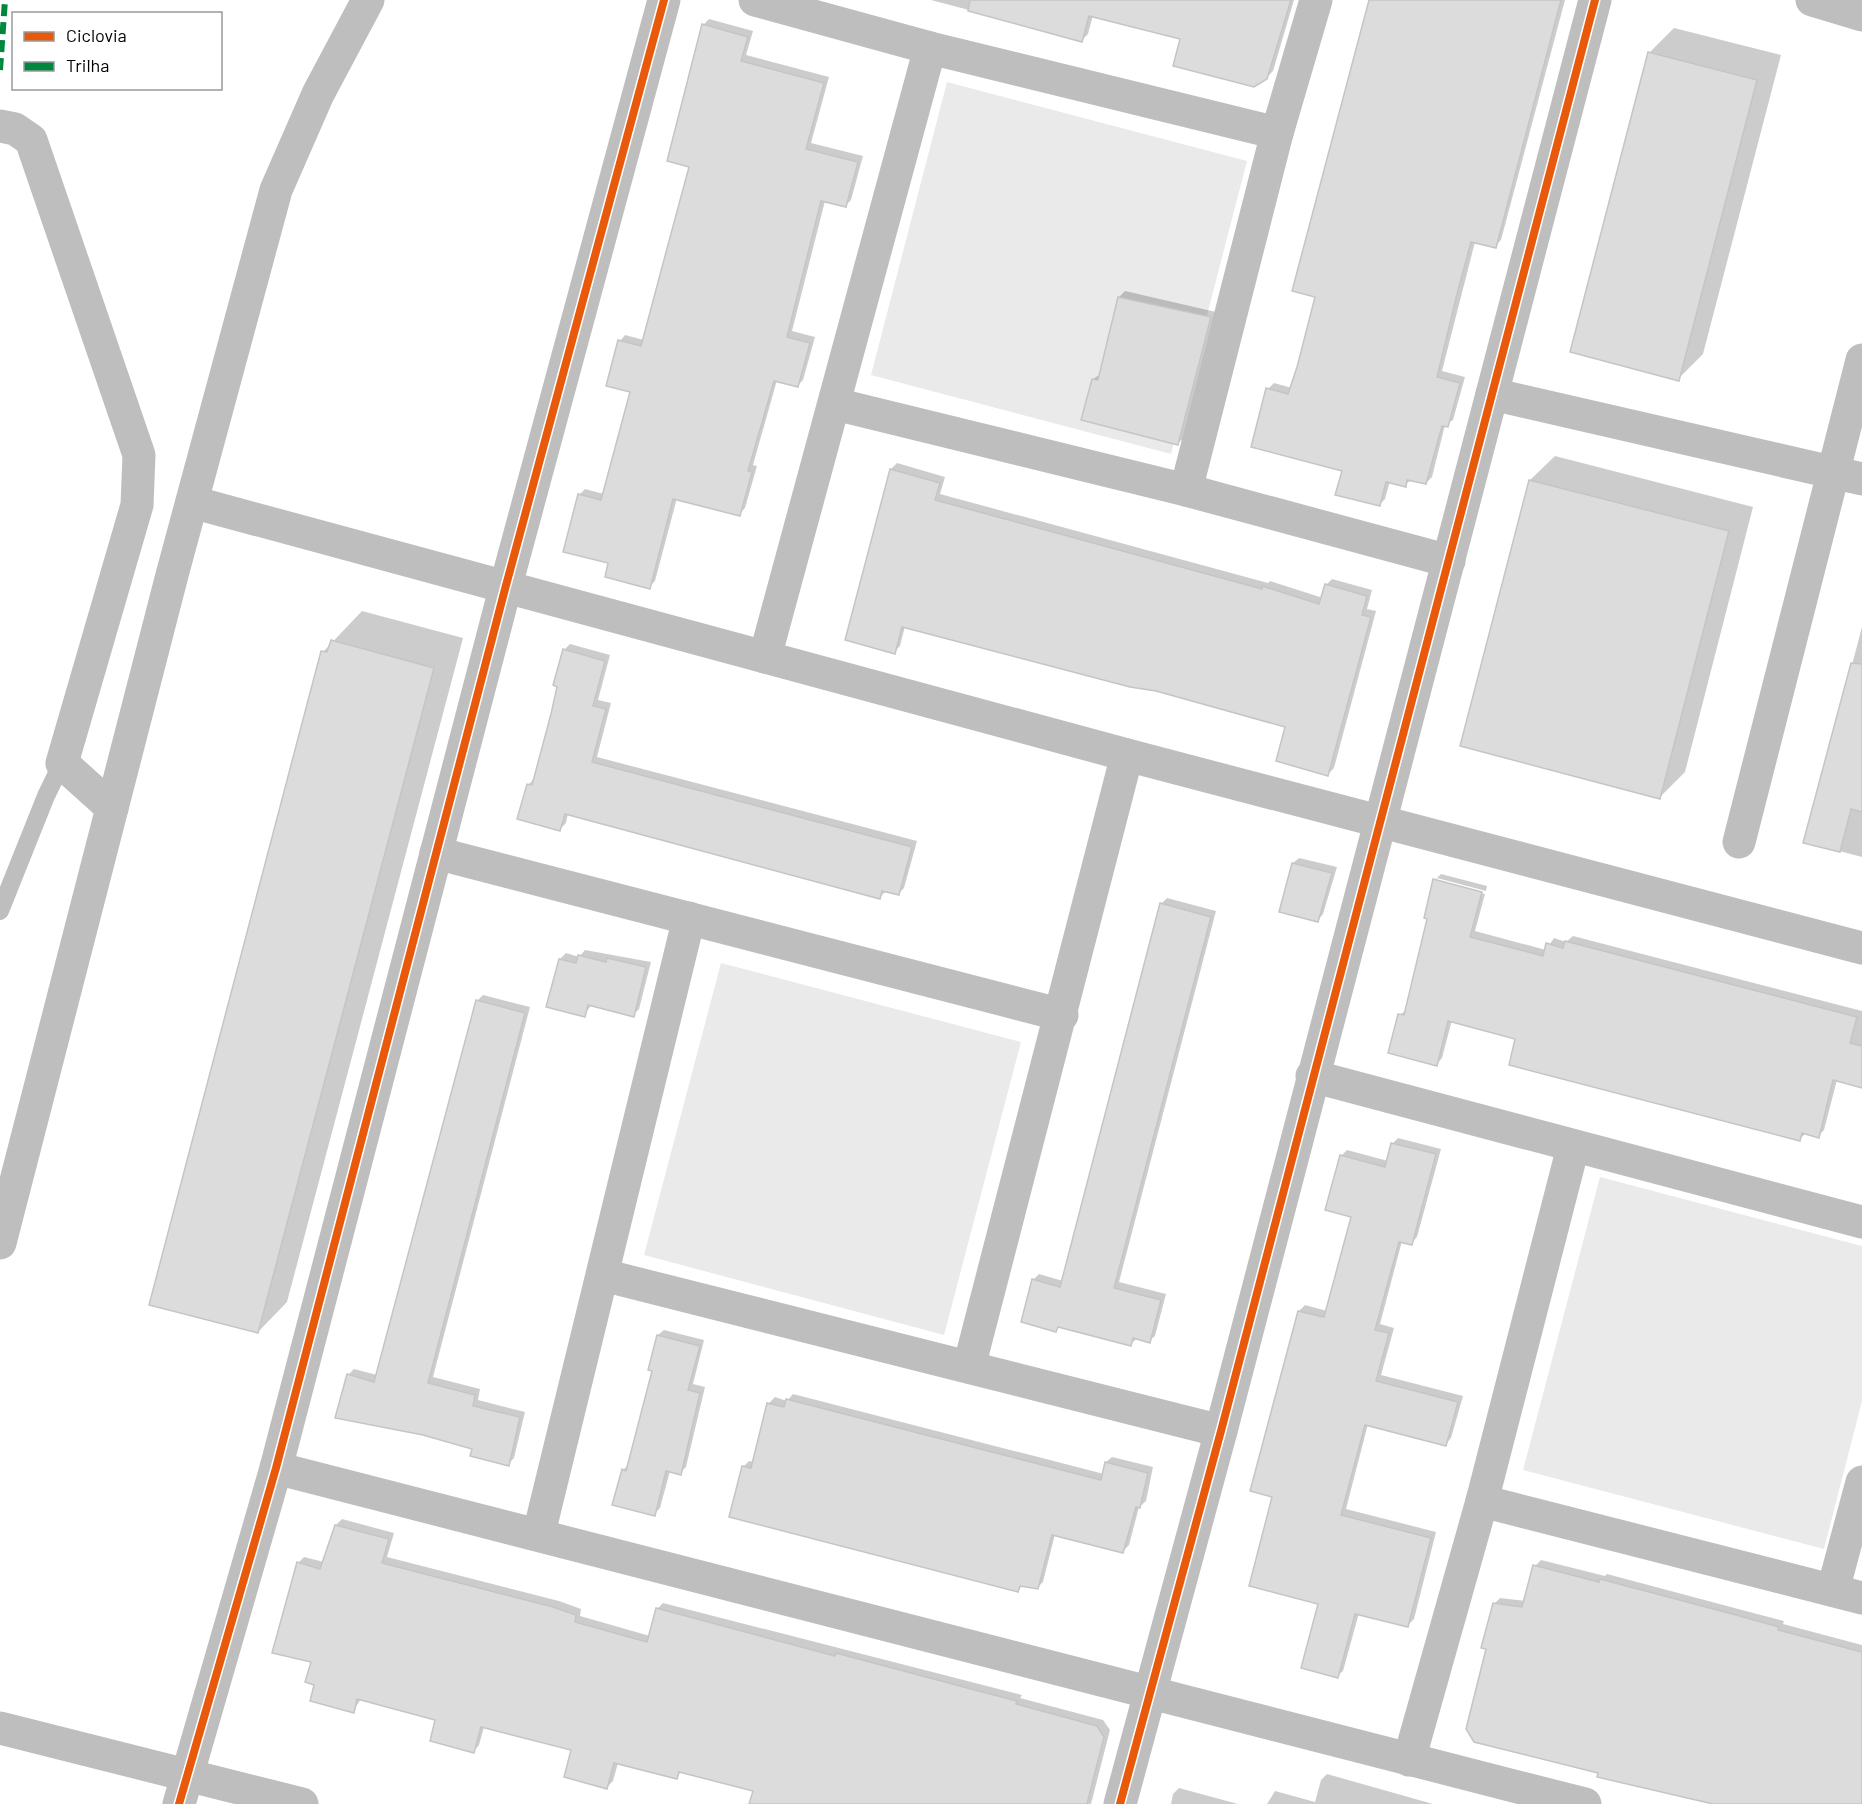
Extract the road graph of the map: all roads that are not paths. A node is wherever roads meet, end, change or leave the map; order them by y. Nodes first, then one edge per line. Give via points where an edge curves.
1 (368, 0) edge
2 (664, 0) edge
3 (754, 0) edge
4 (1316, 0) edge
5 (1595, 0) edge
6 (1812, 0) edge
7 (1862, 15) edge
8 (930, 48) junction
9 (0, 126) edge
10 (1277, 133) junction
11 (1862, 360) edge
12 (1492, 394) junction
13 (835, 404) junction
14 (1848, 476) edge
15 (1186, 490) junction
16 (192, 502) junction
17 (1449, 561) junction
18 (505, 589) junction
19 (765, 657) junction
20 (1127, 755) junction
21 (62, 763) junction
22 (112, 808) junction
23 (1380, 822) junction
24 (1739, 842) dead end
25 (436, 853) junction
26 (0, 911) edge
27 (689, 918) junction
28 (1862, 948) edge
29 (1062, 1015) junction
30 (1312, 1076) junction
31 (1573, 1147) junction
32 (1862, 1222) edge
33 (0, 1244) edge
34 (603, 1275) junction
35 (969, 1367) junction
36 (1221, 1431) junction
37 (276, 1468) junction
38 (1862, 1482) edge
39 (1482, 1501) junction
40 (539, 1533) junction
41 (1847, 1594) edge
42 (1150, 1695) junction
43 (0, 1728) edge
44 (1409, 1760) junction
45 (183, 1789) edge
46 (302, 1804) edge
47 (1120, 1804) edge
48 (1585, 1804) edge

1 - 16 street via 318,94 276,190
2 - 18 street
3 - 8 street
4 - 10 street
5 - 12 street
6 - 7 street
8 - 10 street
8 - 13 street
9 - 21 street via 15,129 31,140 139,455 137,505
10 - 15 street
11 - 14 street
12 - 14 street
12 - 17 street
13 - 15 street
13 - 19 street
14 - 24 street
15 - 17 street
16 - 18 street
16 - 22 street
17 - 23 street
18 - 19 street
18 - 25 street
19 - 20 street
20 - 23 street
20 - 29 street
21 - 22 street
21 - 26 lane
22 - 33 street
23 - 28 street
23 - 30 street
25 - 27 street
25 - 37 street
27 - 29 street
27 - 34 street
29 - 35 street
30 - 31 street
30 - 36 street
31 - 32 street
31 - 39 street
34 - 35 street
34 - 40 street
35 - 36 street
36 - 42 street
37 - 40 street
37 - 45 street
38 - 41 street
39 - 41 street
39 - 44 street
40 - 42 street
42 - 44 street
42 - 47 street
43 - 45 street
44 - 48 street
45 - 46 street

